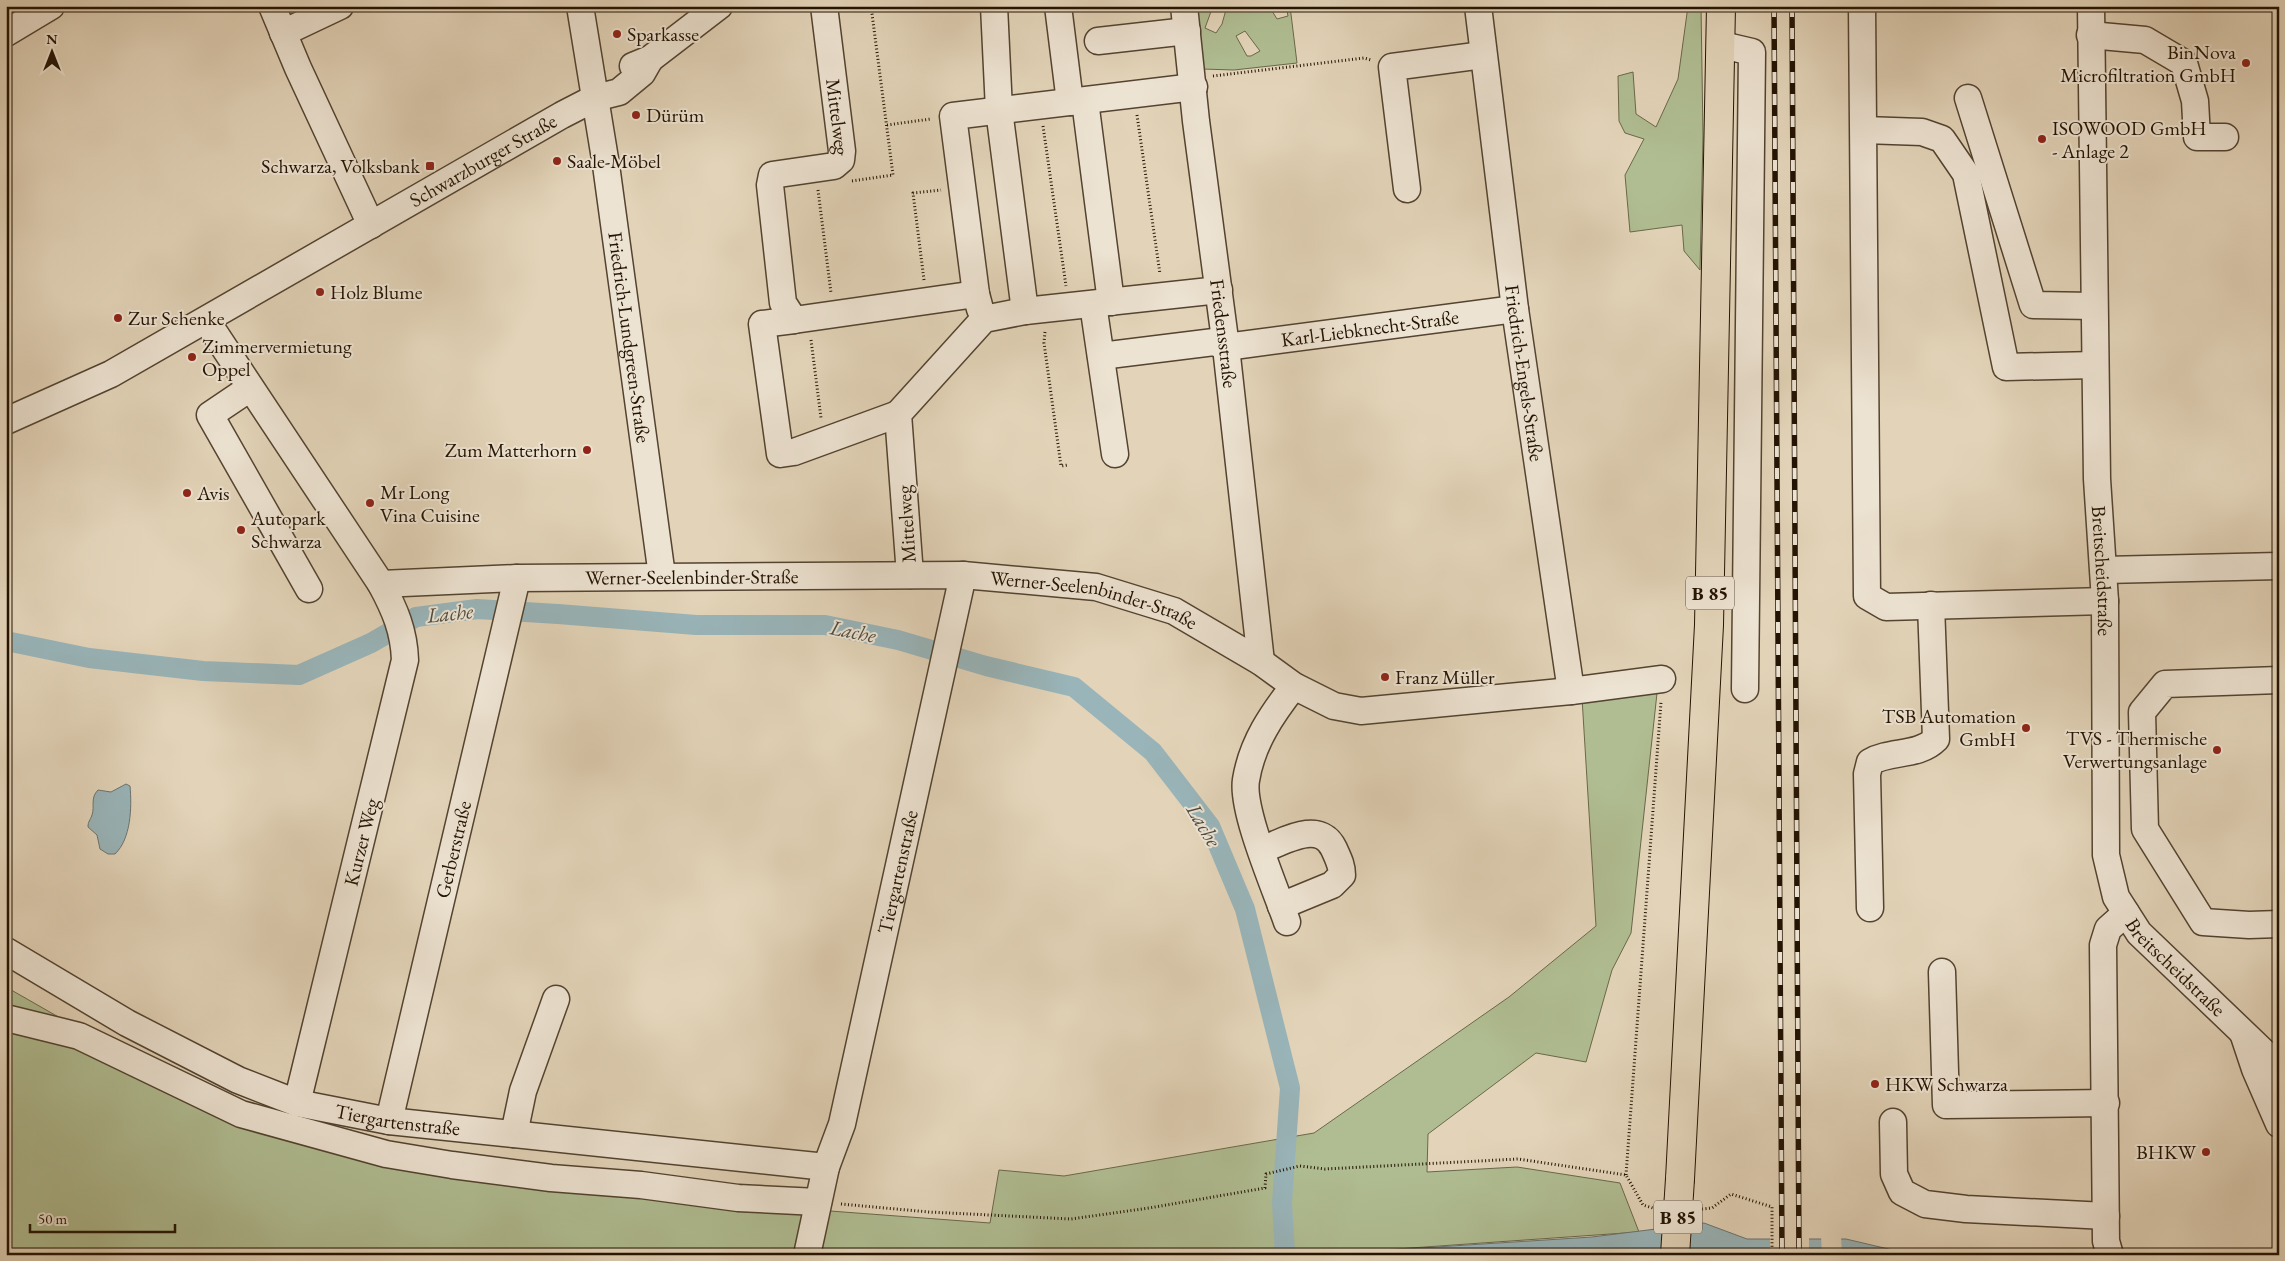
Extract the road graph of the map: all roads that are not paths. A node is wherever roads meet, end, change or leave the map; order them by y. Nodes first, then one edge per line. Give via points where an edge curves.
1 (51, 6) edge
2 (272, 6) edge
3 (340, 6) edge
4 (580, 6) edge
5 (719, 6) edge
6 (824, 6) edge
7 (994, 6) edge
8 (1058, 6) edge
9 (1478, 6) edge
10 (1721, 6) edge
11 (1862, 6) edge
12 (2091, 6) edge
13 (1186, 18) edge
14 (6, 33) edge
15 (283, 33) junction
16 (2090, 35) junction
17 (1098, 41) dead end
18 (1722, 45) junction
19 (1483, 55) junction
20 (1194, 83) junction
21 (595, 98) junction
22 (1968, 98) dead end
23 (1078, 101) junction
24 (999, 110) junction
25 (1864, 130) junction
26 (2225, 137) dead end
27 (1407, 190) dead end
28 (371, 225) junction
29 (1219, 290) junction
30 (976, 294) junction
31 (1069, 306) junction
32 (2094, 306) junction
33 (1515, 309) junction
34 (801, 319) junction
35 (984, 319) junction
36 (206, 320) junction
37 (1226, 347) junction
38 (1101, 356) junction
39 (2096, 365) junction
40 (250, 388) junction
41 (898, 414) junction
42 (6, 421) edge
43 (1115, 454) dead end
44 (2279, 566) edge
45 (2104, 570) junction
46 (910, 575) junction
47 (963, 575) junction
48 (662, 576) junction
49 (516, 586) junction
50 (309, 589) dead end
51 (387, 595) junction
52 (2105, 601) junction
53 (1931, 605) junction
54 (1261, 662) junction
55 (1662, 679) road end
56 (2279, 680) edge
57 (1294, 686) junction
58 (1745, 689) dead end
59 (1571, 691) junction
60 (1262, 850) junction
61 (1870, 908) dead end
62 (2126, 913) junction
63 (2279, 924) edge
64 (6, 951) edge
65 (1942, 972) dead end
66 (556, 999) dead end
67 (6, 1018) edge
68 (2242, 1032) junction
69 (2279, 1067) edge
70 (297, 1103) junction
71 (2106, 1103) junction
72 (389, 1121) junction
73 (1893, 1122) dead end
74 (2279, 1124) edge
75 (514, 1134) junction
76 (826, 1167) junction
77 (818, 1202) junction
78 (2106, 1216) junction
79 (807, 1255) edge
80 (1676, 1255) edge
81 (2110, 1255) edge

1 - 14 street
2 - 15 street
3 - 15 street
4 - 21 street, Friedrich-Lundgreen-Straße
5 - 21 street, Schwarzburger Straße via 650,59 610,81
6 - 34 street, Mittelweg via 841,160 834,166 772,175 770,185 783,303
7 - 24 street
8 - 23 street
9 - 19 street, Friedrich-Engels-Straße
10 - 18 main road, B 85
11 - 25 street
12 - 16 street, Breitscheidstraße
13 - 17 street
13 - 20 street, Friedensstraße
15 - 28 street
16 - 26 street via 2145,40 2184,63 2195,101 2197,137
16 - 32 street, Breitscheidstraße
18 - 58 street via 1752,52
18 - 80 main road, B 85, bridge via 1710,625
19 - 27 street via 1392,67
19 - 33 street, Friedrich-Engels-Straße
20 - 23 street
20 - 29 street, Friedensstraße via 1196,121
21 - 28 street, Schwarzburger Straße
21 - 48 street, Friedrich-Lundgreen-Straße
22 - 32 street via 2033,305
23 - 24 street
23 - 31 street
24 - 30 street via 953,116
24 - 31 street
25 - 39 street via 1922,132 1942,139 1966,174 2006,367
25 - 53 street via 1867,596 1886,607
28 - 36 street, Schwarzburger Straße
29 - 31 street
29 - 37 street, Friedensstraße
30 - 34 street
30 - 35 street
31 - 35 street
31 - 38 street
32 - 39 street, Breitscheidstraße
33 - 37 street, Karl-Liebknecht-Straße
33 - 59 street, Friedrich-Engels-Straße
34 - 41 street via 762,324 780,454 794,452
35 - 41 street
36 - 40 street
36 - 42 street, Schwarzburger Straße via 111,374
37 - 38 street, Karl-Liebknecht-Straße via 1214,342
37 - 54 street, Friedensstraße
38 - 43 street
39 - 45 street, Breitscheidstraße via 2097,479
40 - 50 street via 210,415
40 - 51 street
41 - 46 street, Mittelweg
44 - 45 street
45 - 52 street, Breitscheidstraße
46 - 47 street, Werner-Seelenbinder-Straße
46 - 48 street, Werner-Seelenbinder-Straße
47 - 54 street, Werner-Seelenbinder-Straße via 1096,587 1174,611
47 - 76 street, Tiergartenstraße via 842,1124
48 - 49 street, Werner-Seelenbinder-Straße
49 - 51 street, Werner-Seelenbinder-Straße
49 - 72 street, Gerberstraße
51 - 70 street, Kurzer Weg via 404,638 405,660
52 - 53 street
52 - 62 street, Breitscheidstraße via 2106,855 2116,897
53 - 61 street via 1936,739 1917,751 1880,756 1870,762 1867,774
54 - 57 street, Werner-Seelenbinder-Straße
55 - 59 street, Werner-Seelenbinder-Straße
56 - 63 street via 2165,684 2142,712 2145,829 2203,922
57 - 59 street, Werner-Seelenbinder-Straße via 1334,706 1361,711
57 - 60 street via 1259,738 1246,781 1249,813
60 - 60 street via 1284,914 1332,885 1342,875 1342,865 1330,840 1315,833 1303,834
62 - 68 street, Breitscheidstraße via 2139,933
62 - 71 street via 2108,929 2103,945
64 - 70 street, Tiergartenstraße via 135,1027 238,1080
65 - 71 street via 1946,1105
66 - 75 street via 523,1091
67 - 77 street via 79,1036 241,1114 386,1154 551,1178 641,1185 738,1198
68 - 69 street, Breitscheidstraße
68 - 74 street
70 - 72 street, Tiergartenstraße
71 - 78 street
72 - 75 street, Tiergartenstraße
73 - 78 street via 1894,1174 1902,1192 1925,1204
75 - 76 street, Tiergartenstraße
76 - 77 street, Tiergartenstraße
77 - 79 street, Tiergartenstraße
78 - 81 street

